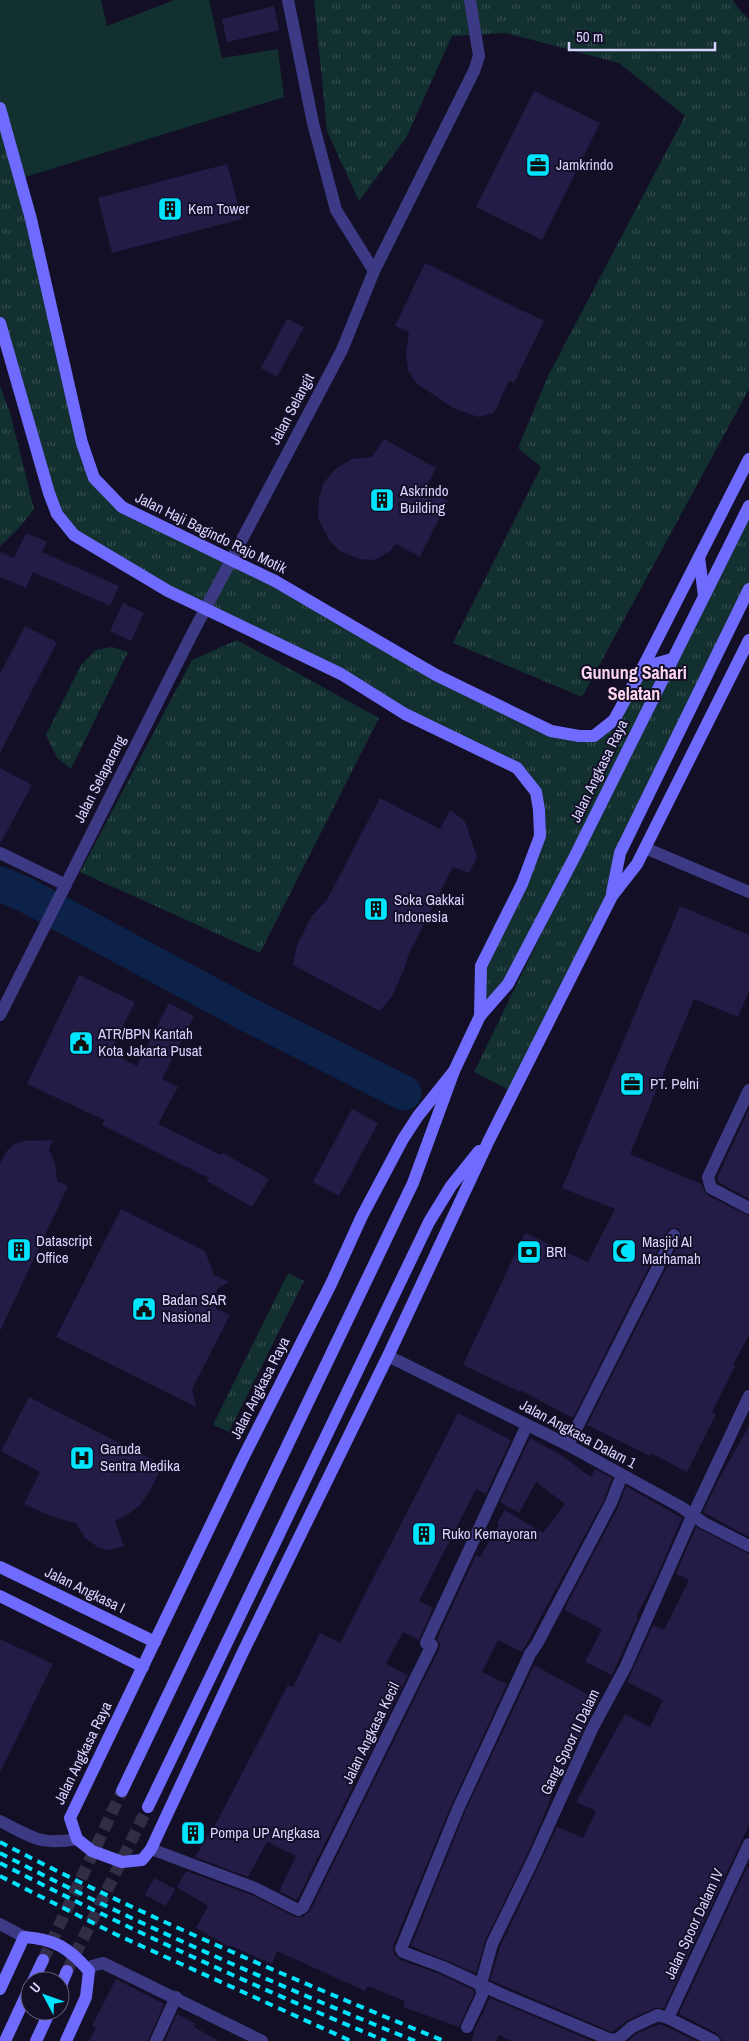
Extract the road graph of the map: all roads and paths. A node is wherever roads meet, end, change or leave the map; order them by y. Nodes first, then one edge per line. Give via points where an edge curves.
1 (288, 0) edge
2 (470, 0) edge
3 (0, 108) edge
4 (0, 129) edge
5 (9, 142) junction
6 (374, 271) junction
7 (0, 323) edge
8 (749, 459) edge
9 (749, 506) edge
10 (699, 557) junction
11 (232, 559) junction
12 (749, 589) edge
13 (704, 596) junction
14 (206, 609) junction
15 (749, 640) edge
16 (672, 659) junction
17 (643, 667) junction
18 (551, 731) joint
19 (645, 848) junction
20 (0, 853) edge
21 (66, 885) junction
22 (749, 892) edge
23 (612, 896) junction
24 (0, 1015) edge
25 (480, 1016) junction
26 (454, 1070) junction
27 (749, 1090) edge
28 (489, 1140) junction
29 (749, 1208) edge
30 (674, 1235) dead end
31 (388, 1356) junction
32 (749, 1396) edge
33 (527, 1426) junction
34 (568, 1445) junction
35 (622, 1475) junction
36 (693, 1515) junction
37 (749, 1546) edge
38 (0, 1567) edge
39 (0, 1596) edge
40 (155, 1642) junction
41 (143, 1667) junction
42 (122, 1791) tunnel mouth
43 (148, 1807) tunnel mouth
44 (0, 1821) edge
45 (77, 1839) junction
46 (749, 1844) edge
47 (151, 1849) junction
48 (0, 1924) edge
49 (24, 1937) junction
50 (43, 1960) tunnel mouth
51 (38, 1971) edge
52 (88, 1971) junction
53 (481, 1984) junction
54 (0, 1989) edge
55 (176, 1997) junction
56 (20, 2009) edge
57 (668, 2018) junction
58 (45, 2021) edge
59 (467, 2026) dead end
60 (5, 2041) edge
61 (36, 2041) edge
62 (66, 2041) edge
63 (156, 2041) edge
64 (262, 2041) edge
65 (714, 2041) edge

1 - 6 street via 312,123 336,210
2 - 6 street, Jalan Selangit via 479,56 474,71
3 - 5 main road, Jalan Haji Bagindo Rajo Motik
4 - 5 main road
5 - 11 main road, Jalan Haji Bagindo Rajo Motik via 31,219 82,443 94,478 122,507
6 - 11 street, Jalan Selangit via 342,350
7 - 14 main road via 57,514 74,535 168,591
8 - 10 main road, Jalan Angkasa Raya
9 - 13 main road, Jalan Angkasa Raya
10 - 13 main road
10 - 17 main road, Jalan Angkasa Raya
11 - 14 street, Jalan Selaparang
11 - 18 main road, Jalan Haji Bagindo Rajo Motik via 436,675
12 - 23 main road via 620,853
13 - 16 main road, Jalan Angkasa Raya
14 - 21 street, Jalan Selaparang
14 - 25 main road, Jalan Angkasa Raya via 340,674 405,714 517,768 536,792 540,836 522,884 481,966
15 - 19 main road
16 - 17 main road
16 - 25 main road, Jalan Angkasa Raya via 508,984
17 - 18 main road, Jalan Angkasa Raya via 614,720 594,736
19 - 22 street
19 - 23 main road
20 - 21 street
21 - 24 street, Jalan Selaparang
23 - 28 main road
25 - 26 main road, Jalan Angkasa Raya
26 - 40 main road, Jalan Angkasa Raya via 403,1139
26 - 42 main road, Jalan Angkasa Raya via 413,1183
27 - 29 street via 708,1177 711,1188
28 - 31 main road
28 - 43 main road via 451,1186 429,1222
30 - 34 street
31 - 33 street, Jalan Angkasa Dalam 1
31 - 47 main road
32 - 36 street, Gang Spoor II Dalam
33 - 34 street, Jalan Angkasa Dalam 1
33 - 47 street, Jalan Angkasa Kecil via 426,1643 432,1645 303,1907 298,1910 255,1888
34 - 35 street, Jalan Angkasa Dalam 1
35 - 36 street, Jalan Angkasa Dalam 1
35 - 53 street via 611,1503 530,1654 458,1809 401,1949
36 - 37 street, Jalan Angkasa Dalam 1
36 - 53 street, Gang Spoor II Dalam via 629,1659 592,1729 492,1944
38 - 40 main road, Jalan Angkasa I
39 - 41 main road
40 - 41 main road, Jalan Angkasa Raya
41 - 45 main road, Jalan Angkasa Raya via 70,1818
44 - 45 street via 47,1842
45 - 47 main road via 92,1851 122,1862 142,1860
46 - 57 street, Jalan Spoor Dalam IV
48 - 49 street
49 - 52 main road via 52,1941 76,1956
49 - 54 main road
50 - 51 main road
52 - 55 street via 103,1962
52 - 62 main road via 86,1997
53 - 57 street via 612,2040 653,2016
53 - 59 street, Gang Spoor II Dalam via 482,1995
55 - 63 street
55 - 64 street
56 - 60 main road
57 - 65 street
58 - 61 main road

